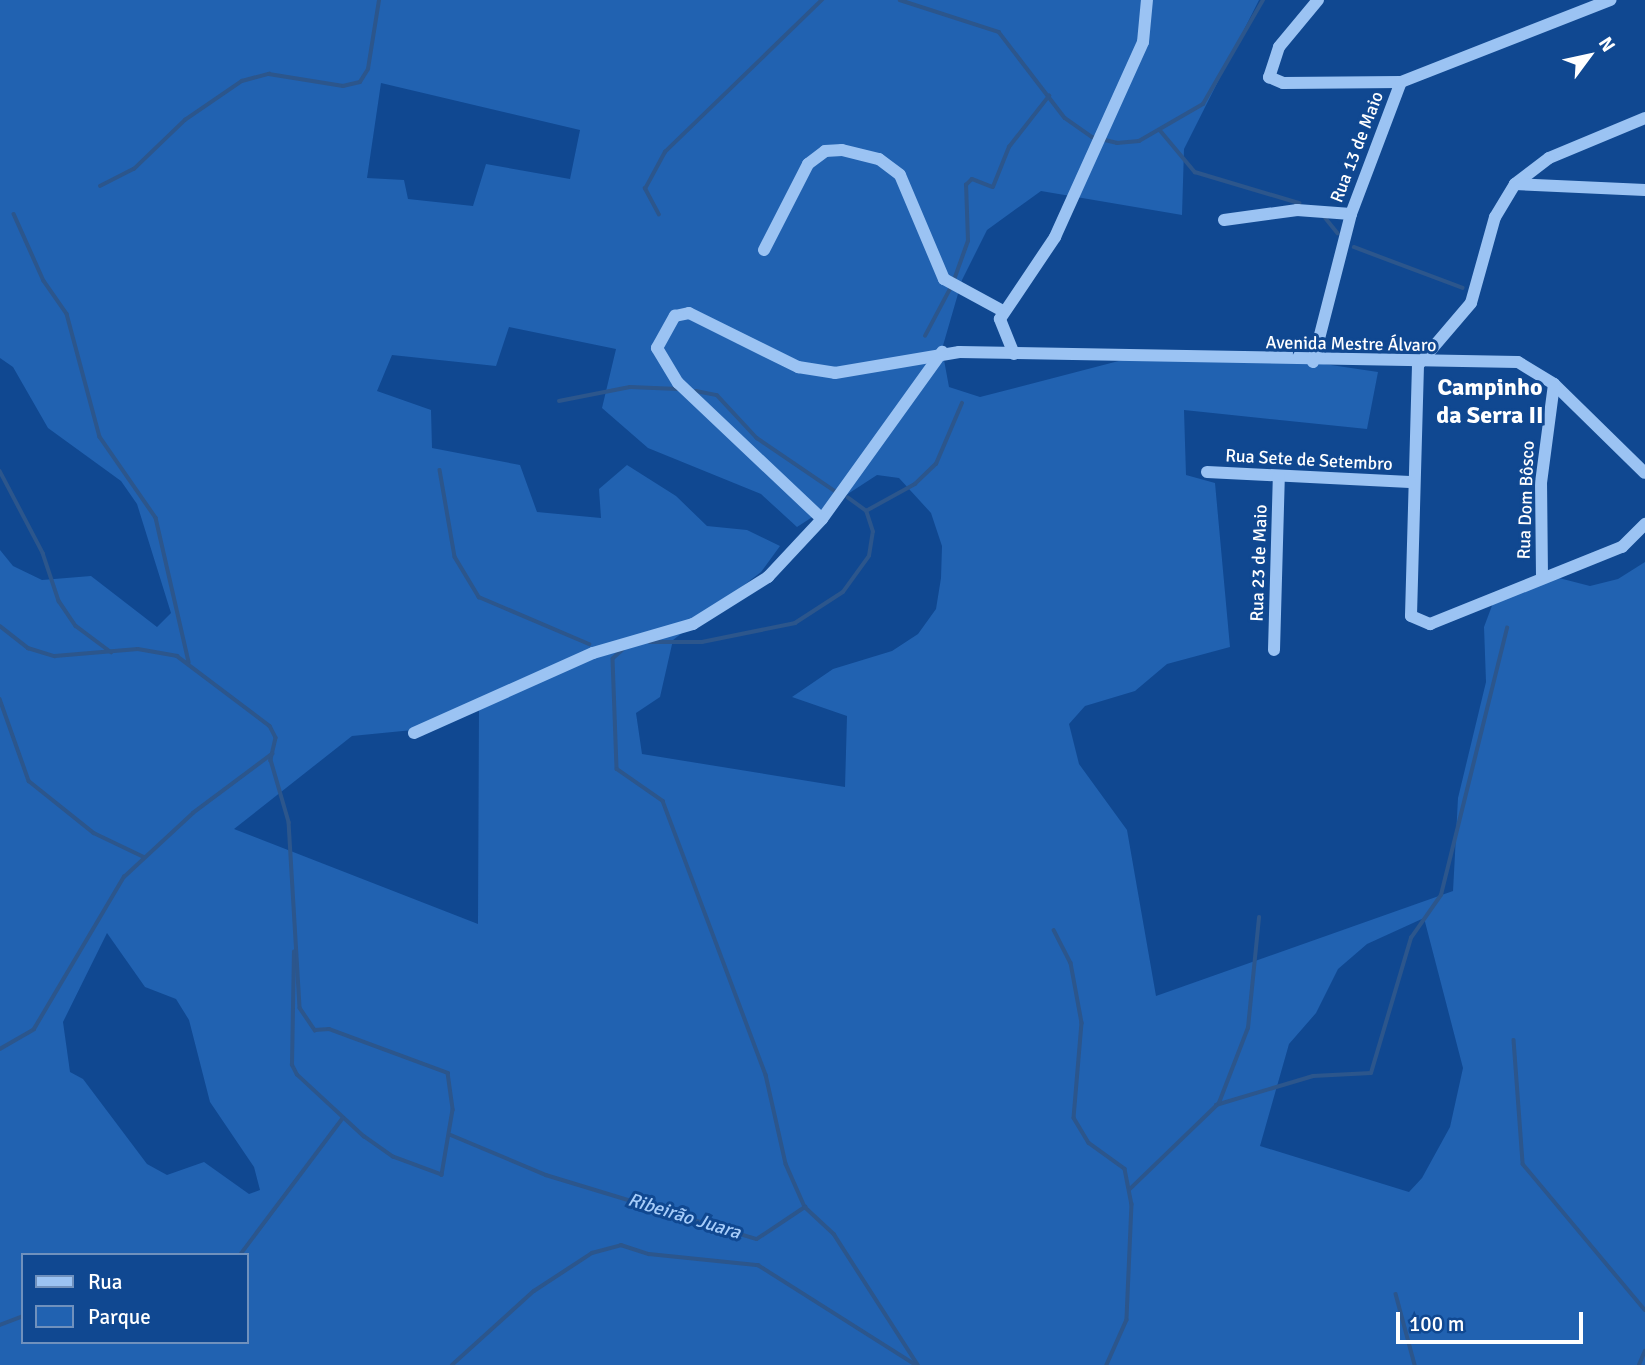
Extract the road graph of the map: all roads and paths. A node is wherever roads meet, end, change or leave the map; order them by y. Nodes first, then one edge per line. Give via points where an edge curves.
1 (1147, 0) edge
2 (1318, 0) edge
3 (1610, 0) edge
4 (1401, 82) junction
5 (1645, 118) edge
6 (1515, 184) junction
7 (1645, 190) edge
8 (1351, 214) junction
9 (1224, 220) dead end
10 (764, 250) dead end
11 (1003, 312) junction
12 (942, 352) junction
13 (1014, 354) junction
14 (1313, 362) junction
15 (1418, 365) junction
16 (1554, 384) junction
17 (1207, 472) dead end
18 (1645, 473) edge
19 (1279, 476) junction
20 (1410, 482) junction
21 (822, 519) junction
22 (1645, 524) edge
23 (1542, 576) junction
24 (1274, 650) dead end
25 (415, 733) dead end

1 - 11 street via 1143,42 1044,258
2 - 4 street via 1279,47 1269,77 1283,83
3 - 4 street, Rua 13 de Maio
4 - 8 street, Rua 13 de Maio
5 - 6 street via 1549,158
6 - 7 street
6 - 15 street via 1495,217 1471,303
8 - 9 street via 1297,209
8 - 14 street, Rua 13 de Maio
10 - 11 street via 808,164 825,151 879,159 905,185 944,279
11 - 13 street via 1000,325
12 - 13 street, Avenida Mestre Álvaro
12 - 21 street
12 - 21 street, Avenida Mestre Álvaro via 816,371 689,313 669,322 657,348 678,383
13 - 14 street, Avenida Mestre Álvaro
14 - 15 street, Avenida Mestre Álvaro
15 - 16 street, Avenida Mestre Álvaro via 1518,362
15 - 20 street, Rua Sete de Setembro
16 - 18 street, Avenida Mestre Álvaro
16 - 23 street, Rua Dom Bôsco via 1543,463
17 - 19 street, Rua Sete de Setembro
19 - 20 street, Rua Sete de Setembro
19 - 24 street, Rua 23 de Maio
20 - 23 street, Rua Sete de Setembro via 1410,616 1430,624
21 - 25 street via 768,577 705,618 593,653
22 - 23 street via 1622,547

